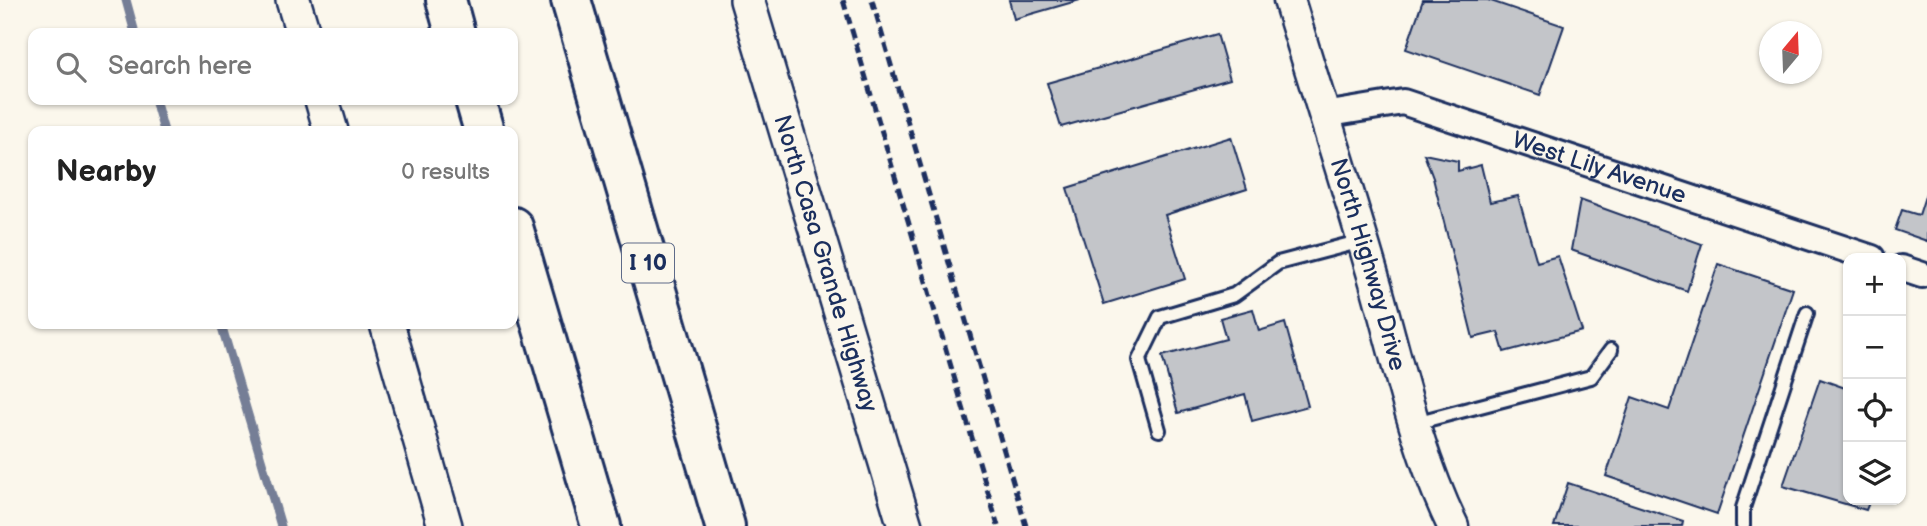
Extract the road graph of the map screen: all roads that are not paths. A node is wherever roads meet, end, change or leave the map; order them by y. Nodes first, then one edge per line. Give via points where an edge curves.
1 (293, 0) edge
2 (446, 0) edge
3 (571, 0) edge
4 (747, 0) edge
5 (1289, 0) edge
6 (301, 28) edge
7 (454, 28) edge
8 (323, 105) edge
9 (476, 105) edge
10 (1324, 115) junction
11 (330, 126) edge
12 (483, 126) edge
13 (1363, 241) junction
14 (518, 244) edge
15 (1857, 253) edge
16 (1807, 313) dead end
17 (388, 329) edge
18 (1611, 350) dead end
19 (1415, 423) junction
20 (1159, 430) dead end
21 (445, 526) edge
22 (601, 526) edge
23 (725, 526) edge
24 (905, 526) edge
25 (1453, 526) edge
26 (1743, 526) edge

1 - 6 main road
2 - 7 highway
3 - 23 highway, I 10
4 - 24 main road, North Casa Grande Highway
5 - 10 street, North Highway Drive
8 - 11 main road
9 - 12 highway
10 - 13 street, North Highway Drive
10 - 15 street, West Lily Avenue via 1403,102
13 - 19 street, North Highway Drive
13 - 20 lane via 1278,263 1234,295 1160,317 1139,359
14 - 22 highway
16 - 26 lane via 1743,508
17 - 21 main road
18 - 19 lane via 1591,377
19 - 25 street, North Highway Drive

